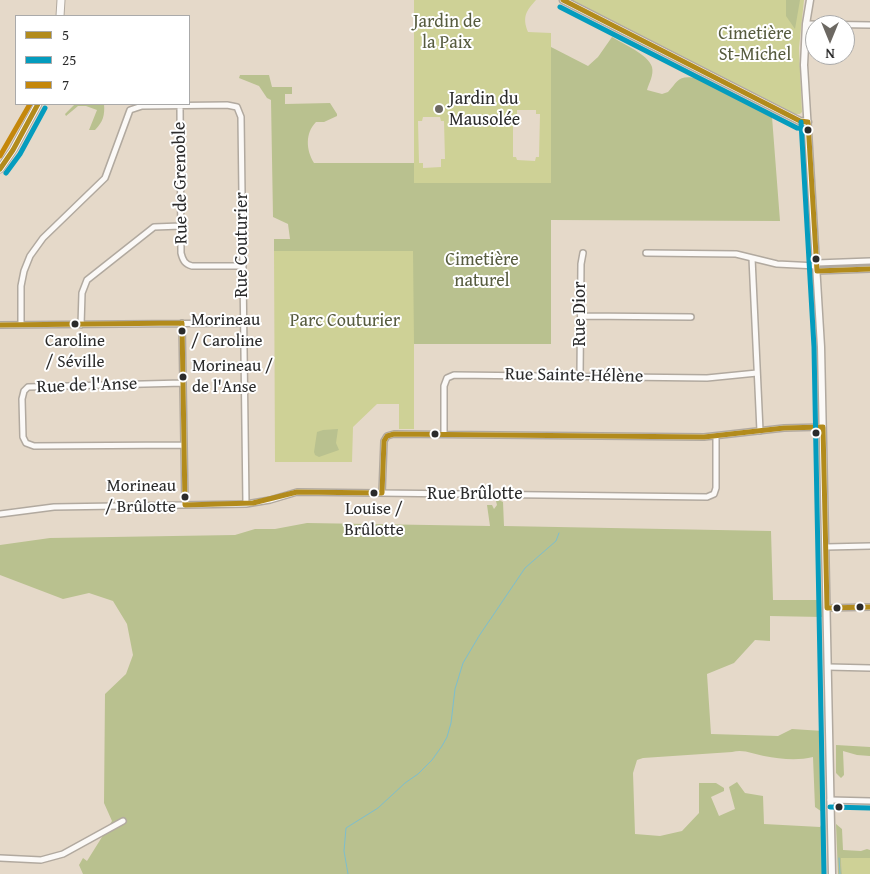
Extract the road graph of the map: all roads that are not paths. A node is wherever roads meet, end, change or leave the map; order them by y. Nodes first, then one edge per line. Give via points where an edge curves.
1 (61, 0) edge
2 (563, 0) edge
3 (810, 0) edge
4 (60, 15) edge
5 (808, 15) edge
6 (855, 25) edge
7 (870, 25) edge
8 (805, 44) edge
9 (37, 105) edge
10 (180, 106) junction
11 (808, 122) junction
12 (0, 168) edge
13 (181, 226) junction
14 (583, 253) dead end
15 (646, 253) dead end
16 (752, 258) junction
17 (870, 261) edge
18 (242, 266) junction
19 (817, 266) junction
20 (870, 269) edge
21 (581, 316) junction
22 (691, 317) dead end
23 (243, 323) junction
24 (182, 324) junction
25 (0, 325) edge
26 (21, 325) junction
27 (81, 325) junction
28 (758, 373) junction
29 (580, 376) junction
30 (183, 384) junction
31 (823, 427) junction
32 (760, 431) junction
33 (444, 434) junction
34 (716, 436) junction
35 (184, 445) junction
36 (382, 493) junction
37 (246, 504) junction
38 (185, 505) junction
39 (0, 514) edge
40 (870, 546) edge
41 (826, 547) junction
42 (870, 607) edge
43 (827, 608) junction
44 (828, 667) junction
45 (870, 668) edge
46 (830, 800) junction
47 (870, 801) edge
48 (123, 820) dead end
49 (0, 858) edge
50 (832, 874) edge

1 - 4 main road
2 - 11 street via 800,121
3 - 5 street
6 - 7 street
8 - 11 street
9 - 12 main road
10 - 13 street, Rue de Grenoble
10 - 18 street, Rue Couturier via 227,105 237,107 241,117
10 - 26 street via 142,106 130,110 105,178 43,238 30,256 21,286
11 - 19 street
13 - 18 street, Rue de Grenoble via 181,254 188,265
13 - 27 street via 154,227 87,280 82,288
14 - 21 street, Rue Dior via 580,264
15 - 16 street via 728,254
16 - 19 street via 783,265
16 - 28 street
17 - 19 street
18 - 23 street, Rue Couturier
19 - 20 street
19 - 31 street
21 - 22 street
21 - 29 street, Rue Dior
23 - 24 street
23 - 37 street, Rue Couturier
24 - 27 street
24 - 30 street
25 - 26 street
26 - 27 street
28 - 29 street, Rue Sainte-Hélène via 707,378
28 - 32 street
29 - 33 street, Rue Sainte-Hélène via 451,376 444,386
30 - 35 street
30 - 35 street, Rue de l'Anse via 28,387 23,395 22,433 26,443 34,446
31 - 32 street
31 - 41 street
32 - 34 street
33 - 34 street
33 - 36 street via 387,436 384,441
34 - 36 street, Rue Brûlotte via 716,488 710,496
35 - 38 street
36 - 37 street, Rue Brûlotte via 298,492
37 - 38 street, Rue Brûlotte
38 - 39 street, Rue Brûlotte via 54,507
40 - 41 street
41 - 43 street
42 - 43 street
43 - 44 street
44 - 45 street
44 - 46 street
46 - 47 street
46 - 50 street
48 - 49 street via 63,854 41,860

